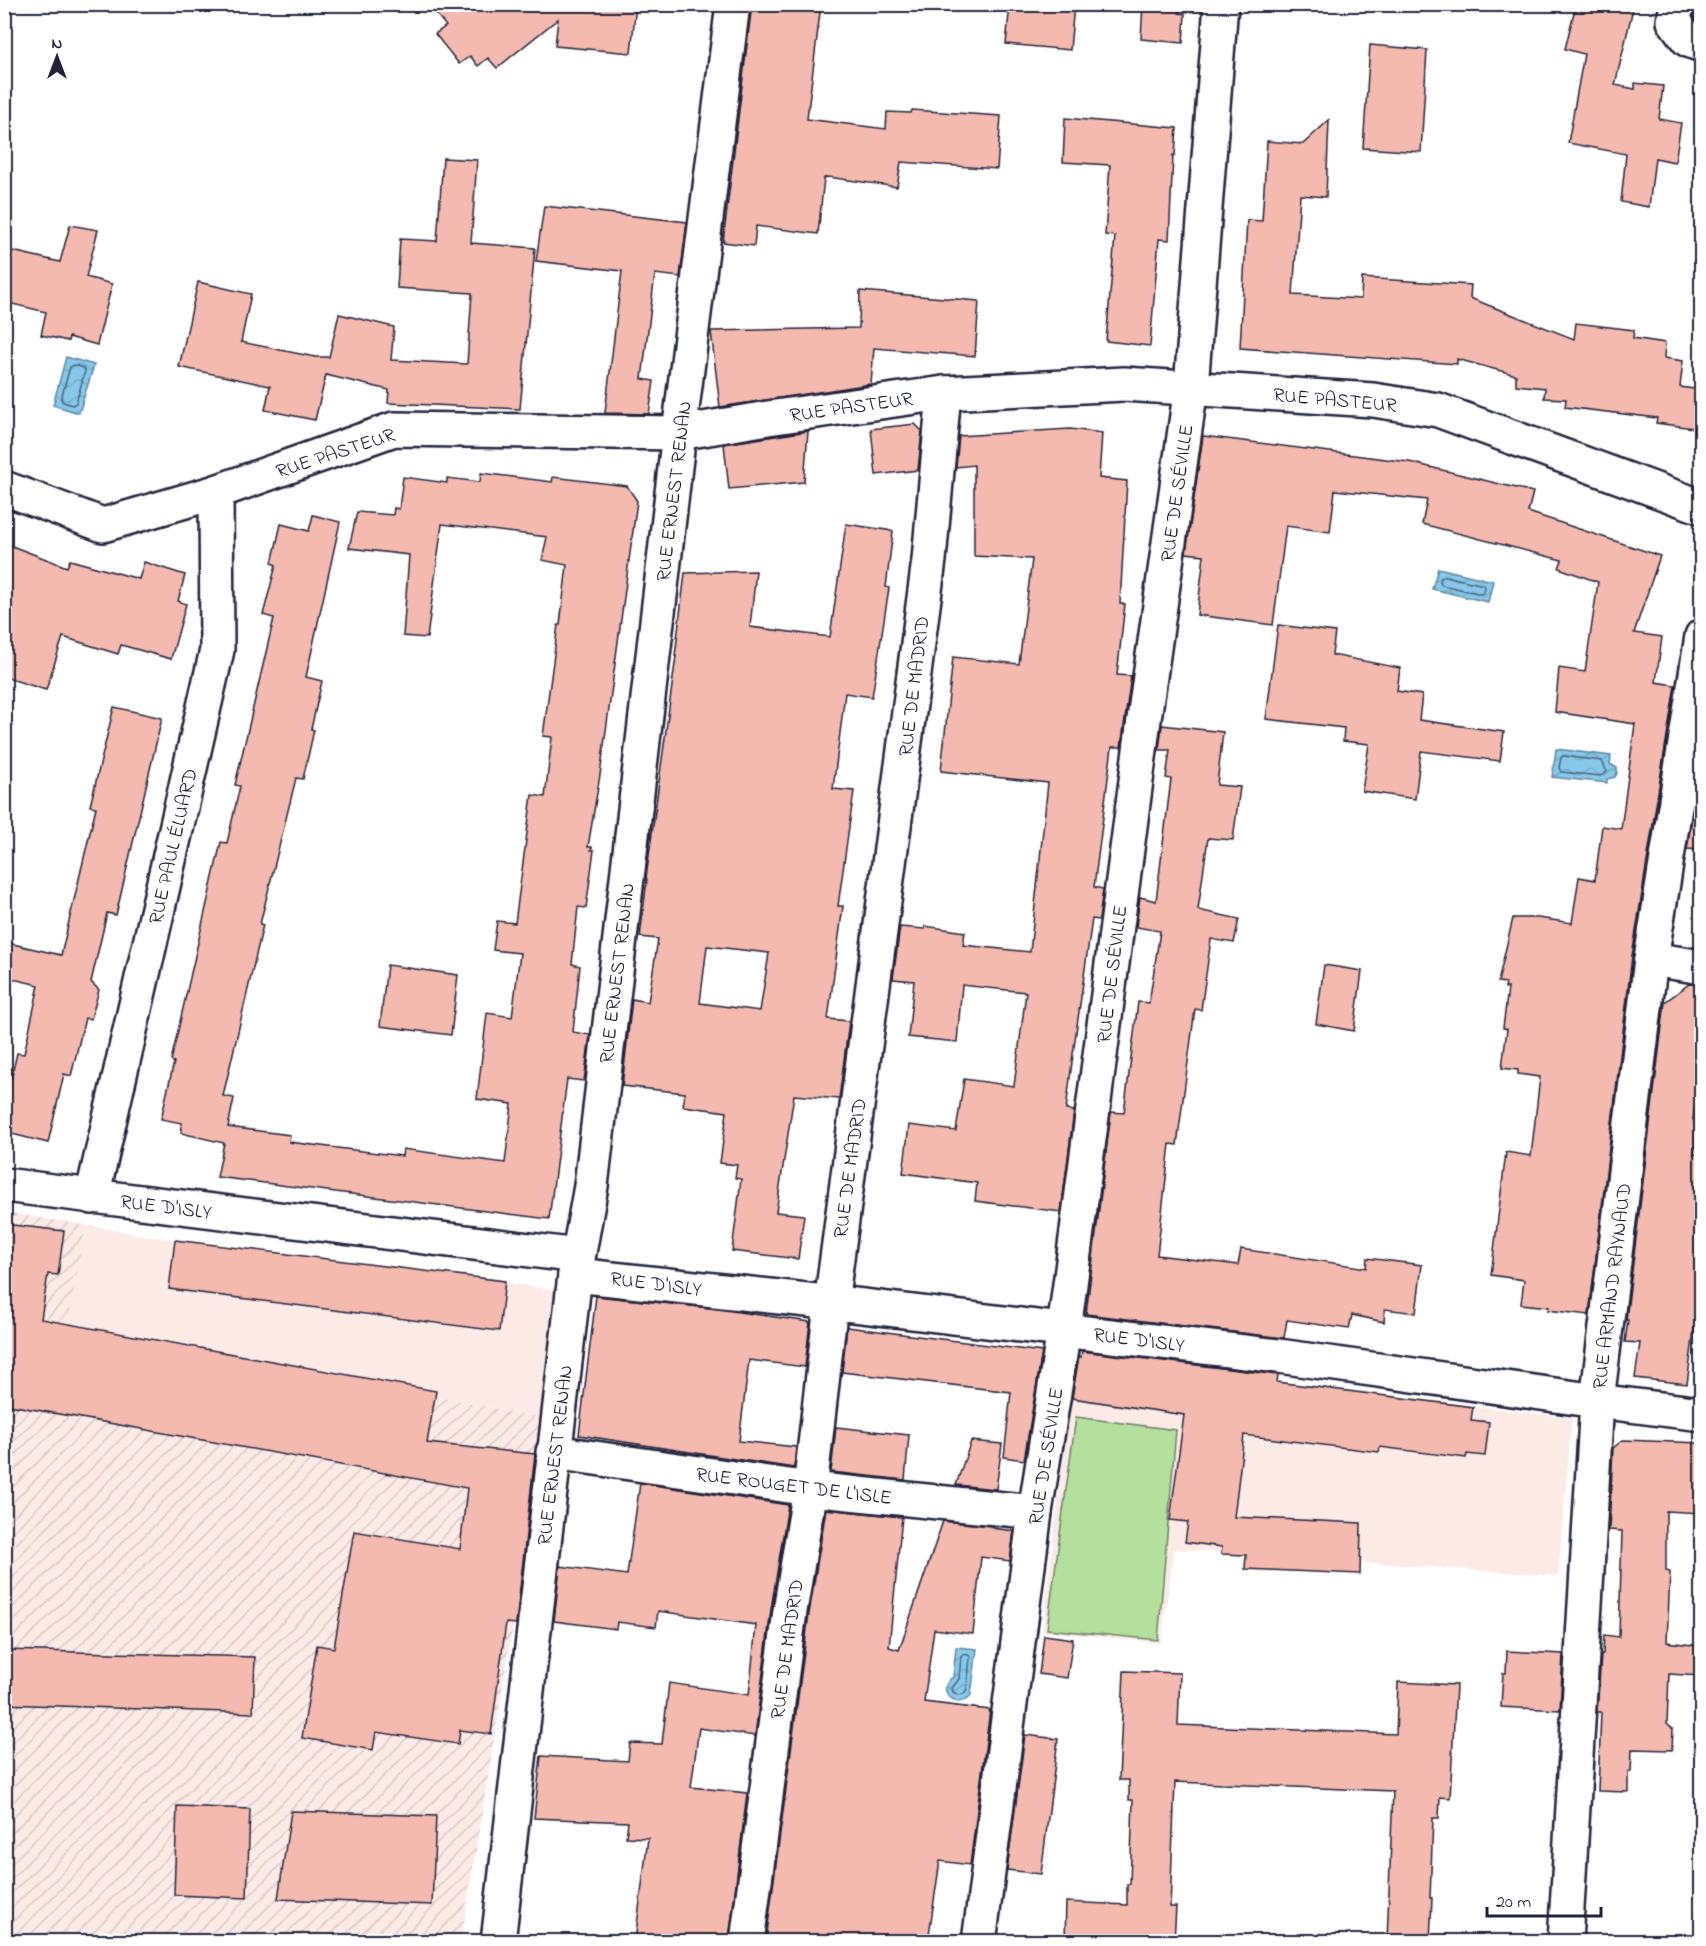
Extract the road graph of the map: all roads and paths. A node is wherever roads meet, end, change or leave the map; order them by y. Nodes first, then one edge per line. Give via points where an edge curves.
1 (733, 4) edge
2 (1221, 4) edge
3 (1677, 4) edge
4 (1701, 45) edge
5 (1191, 387) junction
6 (944, 393) junction
7 (679, 433) junction
8 (4, 488) edge
9 (216, 492) junction
10 (1701, 507) edge
11 (1701, 636) edge
12 (1651, 959) junction
13 (1701, 967) edge
14 (4, 1185) edge
15 (92, 1197) junction
16 (576, 1266) junction
17 (831, 1304) junction
18 (1064, 1330) junction
19 (1597, 1401) junction
20 (1701, 1414) edge
21 (553, 1452) junction
22 (810, 1489) junction
23 (1035, 1512) junction
24 (498, 1941) edge
25 (747, 1941) edge
26 (979, 1941) edge
27 (1565, 1941) edge

1 - 7 street, RUE ERNEST RENAN
2 - 5 street, RUE DE SÉVILLE
3 - 4 street via 1674,21 1688,40
5 - 6 street, RUE PASTEUR via 1124,384
5 - 10 street, RUE PASTEUR via 1372,400 1438,410
5 - 18 street, RUE DE SÉVILLE
6 - 7 street, RUE PASTEUR
6 - 17 street, RUE DE MADRID via 929,560
7 - 9 street, RUE PASTEUR via 394,429
7 - 16 street, RUE ERNEST RENAN via 591,1186
8 - 9 street, RUE PASTEUR via 103,525
9 - 15 street, RUE PAUL ÉLUARD via 217,650
11 - 12 street, RUE ARMAND RAYNAUD
12 - 13 street
12 - 19 street, RUE ARMAND RAYNAUD
14 - 15 street, RUE D'ISLY
15 - 16 street, RUE D'ISLY
16 - 17 street, RUE D'ISLY
16 - 21 street, RUE ERNEST RENAN
17 - 18 street, RUE D'ISLY
17 - 22 street, RUE DE MADRID
18 - 19 street, RUE D'ISLY
18 - 23 street, RUE DE SÉVILLE
19 - 20 street, RUE D'ISLY
19 - 27 street, RUE ARMAND RAYNAUD
21 - 22 street, RUE ROUGET DE L'ISLE
21 - 24 street, RUE ERNEST RENAN
22 - 23 street, RUE ROUGET DE L'ISLE
22 - 25 street, RUE DE MADRID
23 - 26 street, RUE DE SÉVILLE

